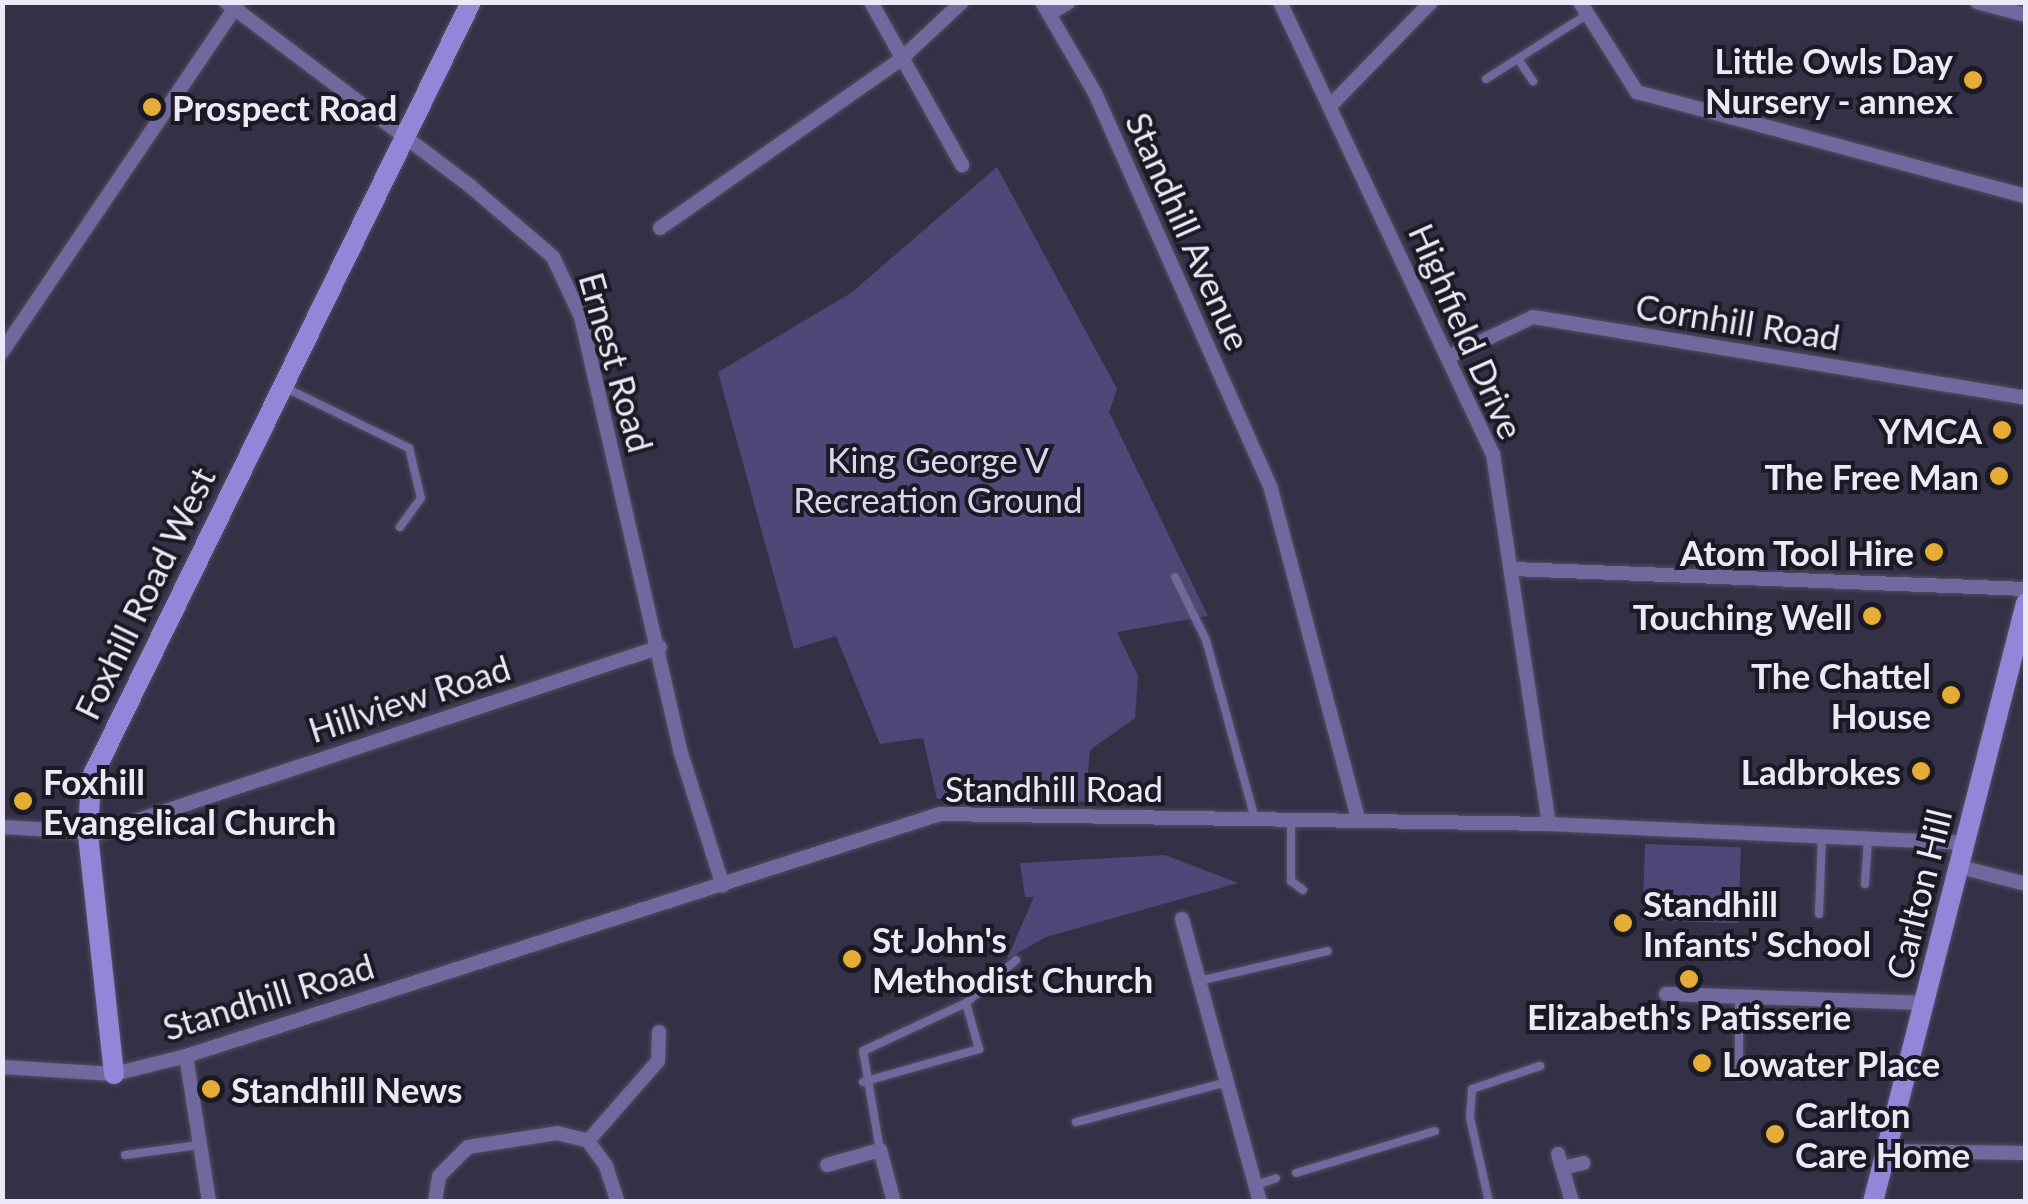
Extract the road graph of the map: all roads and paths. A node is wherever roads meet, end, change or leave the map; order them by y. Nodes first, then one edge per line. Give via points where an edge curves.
1 (471, 2) edge
2 (871, 2) edge
3 (962, 2) edge
4 (1069, 2) edge
5 (1280, 2) edge
6 (1431, 2) edge
7 (1977, 2) edge
8 (233, 5) edge
9 (1046, 8) edge
10 (1584, 8) edge
11 (2026, 15) edge
12 (1518, 59) junction
13 (900, 60) junction
14 (1486, 79) dead end
15 (1533, 80) dead end
16 (1330, 106) junction
17 (406, 138) junction
18 (962, 165) dead end
19 (2026, 196) edge
20 (660, 228) dead end
21 (2, 352) edge
22 (1448, 357) junction
23 (282, 386) junction
24 (2026, 398) edge
25 (400, 527) dead end
26 (1513, 569) junction
27 (1175, 577) dead end
28 (2026, 589) edge
29 (2026, 603) edge
30 (660, 647) junction
31 (1255, 819) junction
32 (1291, 819) junction
33 (1358, 820) junction
34 (1549, 824) junction
35 (2, 827) edge
36 (88, 834) junction
37 (1822, 836) junction
38 (1868, 838) junction
39 (1966, 843) junction
40 (1960, 867) junction
41 (1865, 884) dead end
42 (2026, 884) edge
43 (723, 886) junction
44 (1302, 890) dead end
45 (1819, 914) dead end
46 (1182, 920) dead end
47 (1328, 951) dead end
48 (1016, 960) dead end
49 (1199, 981) junction
50 (1666, 994) dead end
51 (1739, 997) junction
52 (1924, 1003) junction
53 (966, 1004) junction
54 (659, 1032) dead end
55 (186, 1056) junction
56 (1540, 1066) dead end
57 (2, 1068) edge
58 (114, 1074) junction
59 (1738, 1076) dead end
60 (863, 1082) junction
61 (1228, 1082) junction
62 (1076, 1122) dead end
63 (1435, 1131) dead end
64 (588, 1141) junction
65 (201, 1144) junction
66 (880, 1150) junction
67 (1885, 1151) junction
68 (2026, 1153) edge
69 (124, 1155) dead end
70 (1583, 1163) dead end
71 (827, 1165) dead end
72 (1296, 1173) dead end
73 (1276, 1178) dead end
74 (1256, 1185) junction
75 (209, 1202) edge
76 (435, 1202) edge
77 (618, 1202) edge
78 (894, 1202) edge
79 (1260, 1202) edge
80 (1489, 1202) edge
81 (1572, 1202) edge
82 (1873, 1202) edge

1 - 17 street, Foxhill Road West
2 - 13 street
3 - 13 street
4 - 9 street
5 - 16 street, Highfield Drive
6 - 16 street
7 - 11 street
8 - 17 street, Ernest Road
8 - 21 street
9 - 33 street, Standhill Avenue via 1095,93 1271,490
10 - 12 lane
10 - 19 street via 1637,92
12 - 14 lane
12 - 15 lane
13 - 18 street
13 - 20 street
16 - 22 street, Highfield Drive
17 - 23 street, Foxhill Road West
17 - 30 street, Ernest Road via 533,235 570,288
22 - 24 street, Cornhill Road via 1533,318
22 - 26 street, Highfield Drive via 1492,454
23 - 25 lane via 409,448 420,498
23 - 36 street, Foxhill Road West via 98,759
26 - 28 street
26 - 34 street, Highfield Drive
27 - 31 lane via 1206,640
29 - 39 street, Carlton Hill
30 - 36 street, Hillview Road
30 - 43 street, Ernest Road via 681,753
31 - 32 street, Standhill Road
31 - 43 street, Standhill Road via 940,814
32 - 33 street, Standhill Road
32 - 44 lane via 1291,881
33 - 34 street, Standhill Road
34 - 37 street, Standhill Road
35 - 36 street, Hillview Road
36 - 58 street, Foxhill Road West
37 - 38 street, Standhill Road
37 - 45 lane
38 - 39 street, Standhill Road
38 - 41 lane
39 - 40 street, Carlton Hill
40 - 42 street
40 - 52 street, Carlton Hill
43 - 55 street, Standhill Road
46 - 49 street
47 - 49 lane
48 - 53 lane
49 - 61 street
50 - 51 street
51 - 52 street
51 - 59 lane
52 - 67 street, Carlton Hill
53 - 60 lane via 868,1044
53 - 60 lane via 979,1049
54 - 64 street via 658,1061
55 - 58 street, Standhill Road
55 - 65 street
56 - 80 lane via 1472,1088 1470,1118
57 - 58 street, Standhill Road
60 - 66 lane
61 - 62 lane
61 - 74 street
63 - 72 lane
64 - 76 street via 557,1133 468,1147 438,1176
64 - 77 street via 606,1166
65 - 69 lane
65 - 75 street
66 - 71 street
66 - 78 street
67 - 68 street
67 - 82 street, Carlton Hill
70 - 81 street via 1559,1168
73 - 74 lane
74 - 79 street

